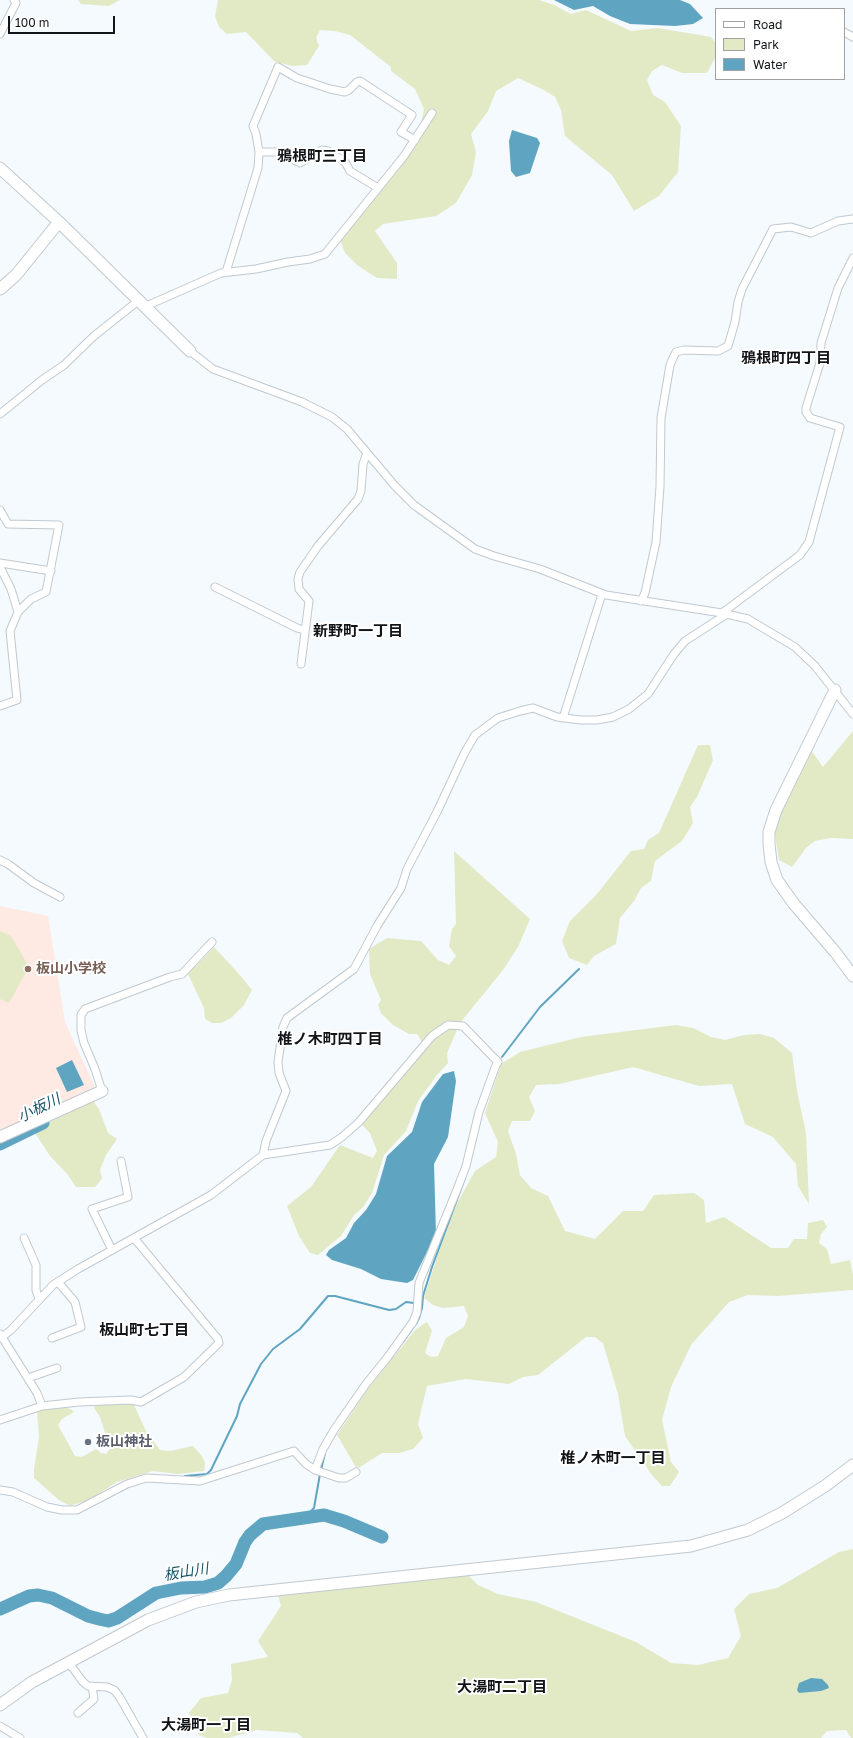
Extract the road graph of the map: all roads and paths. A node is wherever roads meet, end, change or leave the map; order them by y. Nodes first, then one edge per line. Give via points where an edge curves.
1 (14, 0) edge
2 (0, 34) edge
3 (432, 113) dead end
4 (415, 140) junction
5 (259, 152) junction
6 (0, 168) edge
7 (378, 188) junction
8 (853, 219) edge
9 (59, 222) junction
10 (853, 258) edge
11 (226, 272) junction
12 (0, 290) edge
13 (141, 304) junction
14 (190, 351) joint
15 (0, 414) edge
16 (367, 453) junction
17 (0, 510) edge
18 (0, 563) edge
19 (0, 567) edge
20 (51, 571) junction
21 (215, 587) dead end
22 (602, 594) junction
23 (641, 600) junction
24 (18, 612) junction
25 (724, 613) junction
26 (304, 630) junction
27 (301, 664) dead end
28 (835, 690) junction
29 (0, 706) edge
30 (853, 714) edge
31 (563, 718) junction
32 (0, 860) edge
33 (60, 897) dead end
34 (212, 942) dead end
35 (853, 976) edge
36 (102, 1090) joint
37 (0, 1138) edge
38 (263, 1155) junction
39 (121, 1161) dead end
40 (24, 1238) dead end
41 (134, 1238) junction
42 (112, 1250) junction
43 (58, 1282) junction
44 (39, 1300) junction
45 (52, 1338) dead end
46 (2, 1340) edge
47 (57, 1368) dead end
48 (28, 1378) junction
49 (42, 1406) junction
50 (0, 1420) edge
51 (853, 1465) edge
52 (315, 1470) junction
53 (356, 1472) dead end
54 (0, 1490) edge
55 (69, 1663) junction
56 (92, 1686) junction
57 (0, 1705) edge
58 (78, 1713) dead end
59 (0, 1726) edge
60 (20, 1738) edge
61 (143, 1738) edge

1 - 2 street via 16,3
3 - 4 street
4 - 5 street via 401,132 412,115 360,81 345,92 297,78 278,67 253,126
4 - 7 street
5 - 7 street via 279,152 300,162 322,150 345,162 350,171
5 - 11 street via 258,168
6 - 9 street
7 - 11 street via 325,254 256,269
8 - 23 street via 838,221 811,233 791,227 773,229 742,289 728,346 718,351 676,352 670,365 661,418 656,542 645,593
9 - 12 street via 16,275
9 - 13 street
10 - 25 street via 838,288 806,408 810,418 840,427 809,542 800,556
11 - 13 street
13 - 14 street
13 - 15 street via 94,336 64,365
14 - 16 street via 213,369 324,412 346,429
16 - 22 street via 414,505 471,547 540,569
16 - 26 street via 358,499 318,546 300,572 299,589 309,601
17 - 20 street via 8,524 59,525
18 - 20 street
19 - 24 street via 11,589
20 - 24 street via 46,592 30,599
21 - 26 street
22 - 23 street
22 - 31 street
23 - 25 street
24 - 29 street via 10,631 17,700
25 - 28 street via 748,619 795,647
25 - 31 street via 685,641 648,694 629,709 613,717 597,720
26 - 27 street
28 - 30 street
28 - 35 street via 776,810 769,832 769,844 777,880
31 - 38 street via 533,708 520,710 498,718 475,735 407,869 401,888 354,969 287,1018 283,1027 278,1062 286,1091
32 - 33 street
34 - 36 street via 182,974 85,1009 81,1015 84,1042
36 - 37 street
38 - 41 street via 211,1195
38 - 52 street via 330,1145 342,1137 359,1122 432,1036 448,1025 463,1026 498,1062 479,1112 466,1166 419,1283 417,1312 413,1322 334,1430
39 - 42 street via 128,1197 92,1209
40 - 44 street via 36,1265 36,1290
41 - 42 street
41 - 49 street via 219,1342 184,1376 141,1402 79,1402
42 - 43 street
43 - 44 street
43 - 45 street via 75,1302 81,1327
44 - 46 street
46 - 48 street
47 - 48 street
48 - 49 street
49 - 50 street
51 - 55 street via 782,1513 748,1530 691,1546 229,1595 196,1602 148,1620
52 - 53 street via 339,1478 346,1478
52 - 54 street via 294,1451 200,1481 146,1478 128,1484 77,1510 47,1507 13,1492
55 - 56 street via 83,1682
55 - 57 street via 32,1682
56 - 58 street via 94,1699
56 - 61 street via 114,1690
59 - 60 street

